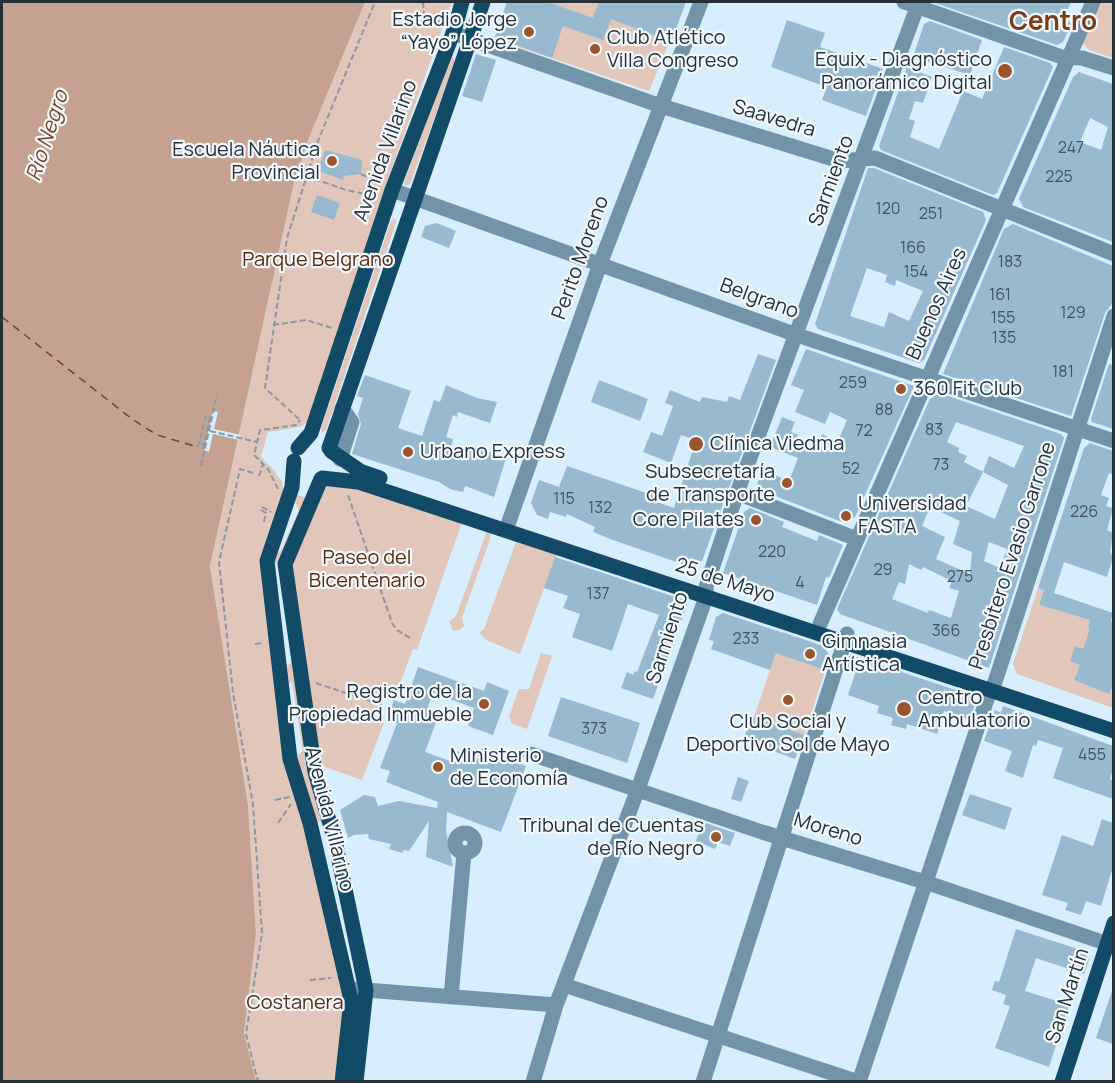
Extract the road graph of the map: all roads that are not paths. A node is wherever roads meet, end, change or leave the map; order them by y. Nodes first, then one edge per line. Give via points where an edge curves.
1 (462, 2) edge
2 (483, 2) edge
3 (701, 2) edge
4 (1093, 2) edge
5 (913, 3) edge
6 (449, 29) junction
7 (471, 40) junction
8 (1070, 57) junction
9 (1113, 68) edge
10 (661, 106) junction
11 (863, 159) junction
12 (391, 195) junction
13 (414, 198) junction
14 (1001, 211) junction
15 (1113, 254) edge
16 (600, 264) junction
17 (1113, 316) edge
18 (797, 335) junction
19 (927, 379) junction
20 (1076, 429) junction
21 (1113, 441) edge
22 (333, 452) junction
23 (296, 455) junction
24 (322, 479) junction
25 (737, 493) junction
26 (508, 525) junction
27 (857, 539) junction
28 (706, 592) junction
29 (820, 624) junction
30 (846, 638) junction
31 (993, 686) junction
32 (1113, 720) edge
33 (1113, 731) edge
34 (531, 754) dead end
35 (638, 789) junction
36 (783, 838) junction
37 (464, 853) dead end
38 (925, 882) junction
39 (1113, 923) edge
40 (1110, 945) edge
41 (347, 983) junction
42 (564, 985) junction
43 (366, 990) junction
44 (451, 997) junction
45 (556, 1005) junction
46 (719, 1034) junction
47 (859, 1081) edge
48 (342, 1082) edge
49 (356, 1082) edge
50 (533, 1082) edge
51 (703, 1082) edge
52 (1062, 1082) edge

1 - 6 main road, Avenida Villarino
2 - 7 main road
3 - 10 street, Perito Moreno
4 - 8 street, Buenos Aires
5 - 8 street
5 - 11 street, Sarmiento
6 - 7 street, Saavedra
6 - 12 main road, Avenida Villarino
7 - 10 street, Saavedra
7 - 13 main road
8 - 9 street
8 - 14 street, Buenos Aires
10 - 11 street, Saavedra via 840,161
10 - 16 street, Perito Moreno
11 - 14 street, Saavedra via 874,158
11 - 18 street, Sarmiento
12 - 13 street, Belgrano
12 - 23 main road, Avenida Villarino via 311,433
13 - 16 street, Belgrano
13 - 22 main road via 342,408
14 - 15 street, Saavedra
14 - 19 street, Buenos Aires
16 - 18 street, Belgrano
16 - 26 street, Perito Moreno
17 - 20 street, Presbítero Evasio Garrone
18 - 19 street, Belgrano
18 - 25 street, Sarmiento
19 - 20 street, Belgrano
19 - 27 street, Buenos Aires
20 - 21 street, Belgrano
20 - 31 street, Presbítero Evasio Garrone
22 - 23 main road, 25 de Mayo via 314,441
22 - 24 main road via 333,465
22 - 26 main road, 25 de Mayo via 367,474
23 - 24 main road, 25 de Mayo via 302,477
23 - 41 main road, Avenida Villarino via 292,487 267,561 290,759 310,824
24 - 26 main road, 25 de Mayo via 358,482
24 - 43 main road, Avenida Villarino via 285,564 315,772 335,841
25 - 27 street
25 - 28 street, Sarmiento
26 - 28 main road, 25 de Mayo
27 - 29 street, Buenos Aires
28 - 29 main road, 25 de Mayo
28 - 30 main road, 25 de Mayo
28 - 35 street, Sarmiento
29 - 30 main road, 25 de Mayo
30 - 31 main road, 25 de Mayo
30 - 36 street
31 - 32 main road, 25 de Mayo
31 - 33 main road, 25 de Mayo
31 - 38 street, Presbítero Evasio Garrone
34 - 35 street, Moreno
35 - 36 street, Moreno
35 - 42 street, Sarmiento
36 - 38 street, Moreno
36 - 46 street
37 - 44 street
38 - 40 street, Moreno
38 - 47 street, Presbítero Evasio Garrone
39 - 40 main road, San Martín
40 - 52 main road, San Martín
41 - 43 street
41 - 48 main road, Avenida Villarino via 351,1000
42 - 45 street, Sarmiento
42 - 46 street
43 - 44 street
43 - 49 main road, Avenida Villarino
44 - 45 street
45 - 50 street, Sarmiento
46 - 47 street
46 - 51 street

